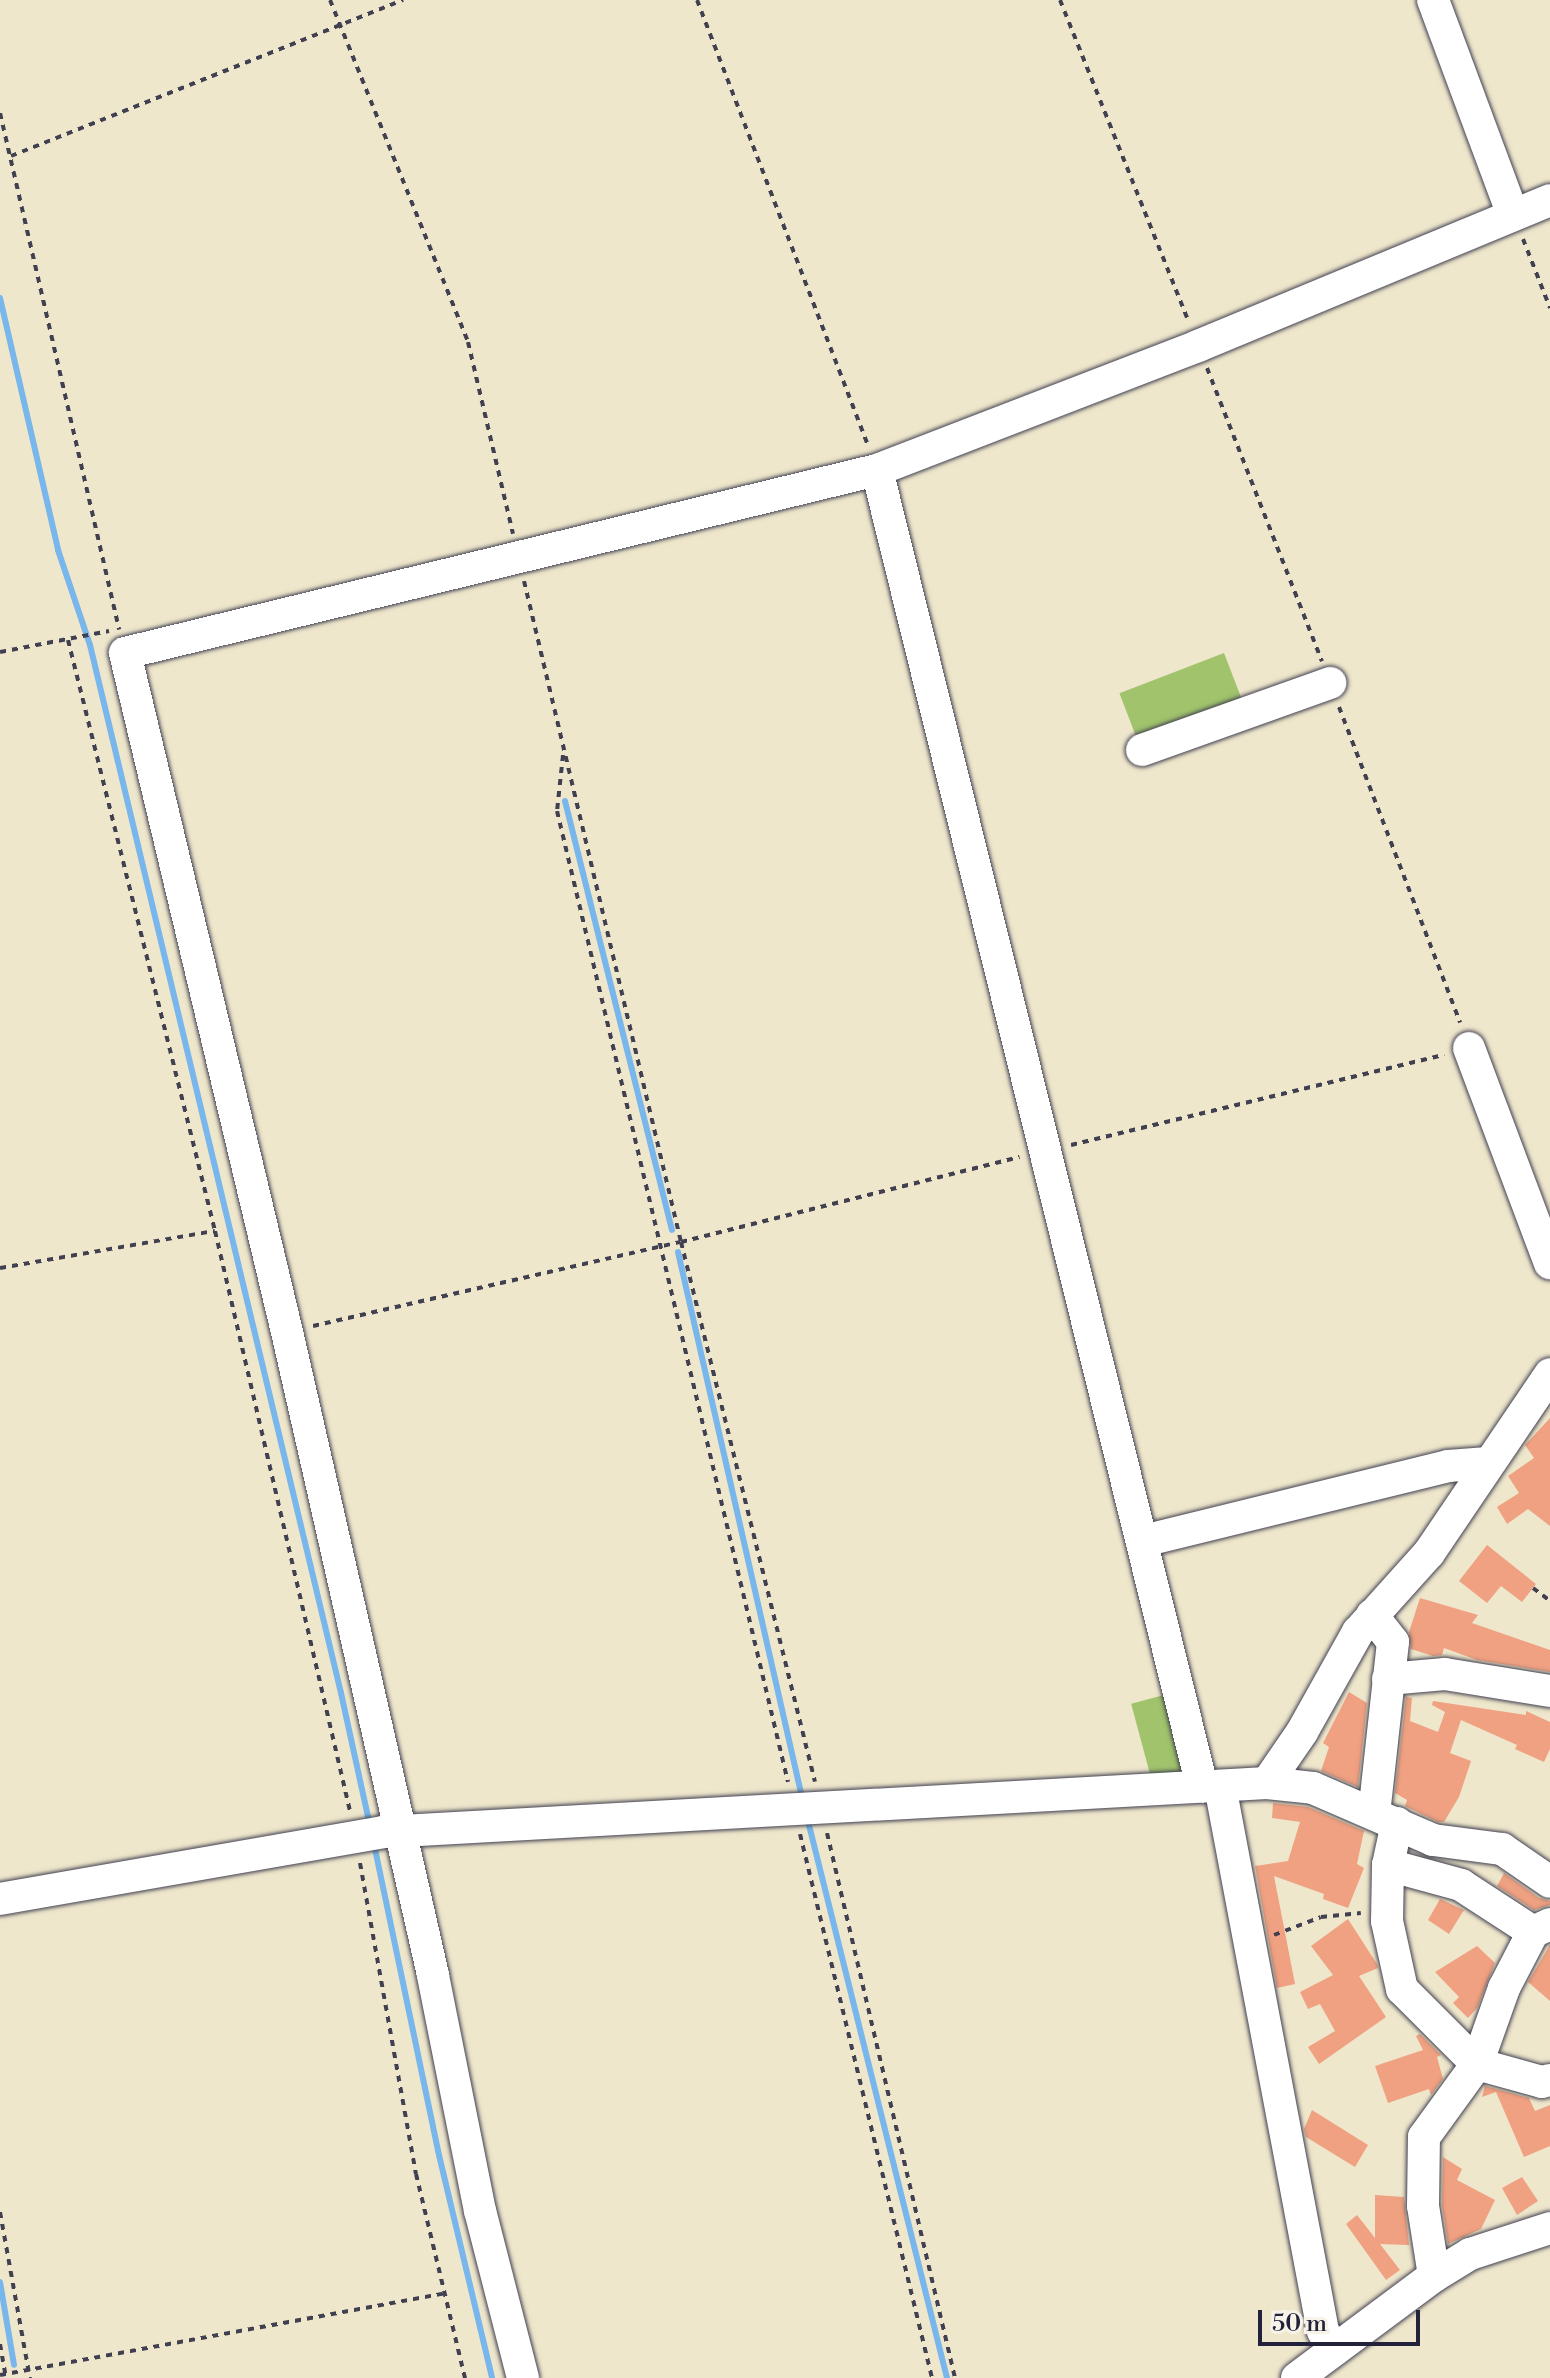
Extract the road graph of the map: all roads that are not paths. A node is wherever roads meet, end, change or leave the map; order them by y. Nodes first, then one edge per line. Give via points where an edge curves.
1 (1433, 0) edge
2 (1550, 200) edge
3 (1513, 215) junction
4 (877, 470) junction
5 (1330, 683) road end
6 (1142, 750) dead end
7 (1469, 1048) road end
8 (1550, 1263) edge
9 (1544, 1395) edge
10 (1488, 1463) junction
11 (1143, 1541) junction
12 (1372, 1615) junction
13 (1388, 1679) junction
14 (1550, 1691) edge
15 (1267, 1783) junction
16 (1211, 1786) junction
17 (1385, 1818) junction
18 (376, 1834) junction
19 (1388, 1865) junction
20 (1550, 1882) edge
21 (0, 1899) edge
22 (1542, 1928) edge
23 (1477, 2064) junction
24 (1550, 2080) edge
25 (1550, 2228) edge
26 (1434, 2276) junction
27 (1333, 2362) edge
28 (523, 2378) edge
29 (1297, 2378) edge

1 - 3 street
2 - 3 street
3 - 4 street via 1198,346
4 - 11 street
4 - 18 street via 125,653 287,1332
5 - 6 street
7 - 8 street
9 - 10 street
10 - 11 street via 1448,1466
10 - 12 street via 1429,1553
11 - 16 street
12 - 13 street via 1393,1642
12 - 15 street
13 - 14 street via 1445,1674
13 - 17 street
15 - 16 street
15 - 17 street via 1313,1788
16 - 18 street
16 - 27 street
17 - 19 street
17 - 20 street via 1433,1840 1502,1849
18 - 21 street
18 - 28 street
19 - 22 street via 1461,1885
19 - 23 street via 1388,1910 1402,1989
22 - 23 street via 1504,1988
23 - 24 street
23 - 26 street via 1424,2137 1423,2206
25 - 26 street via 1470,2254
26 - 27 street
27 - 29 street

